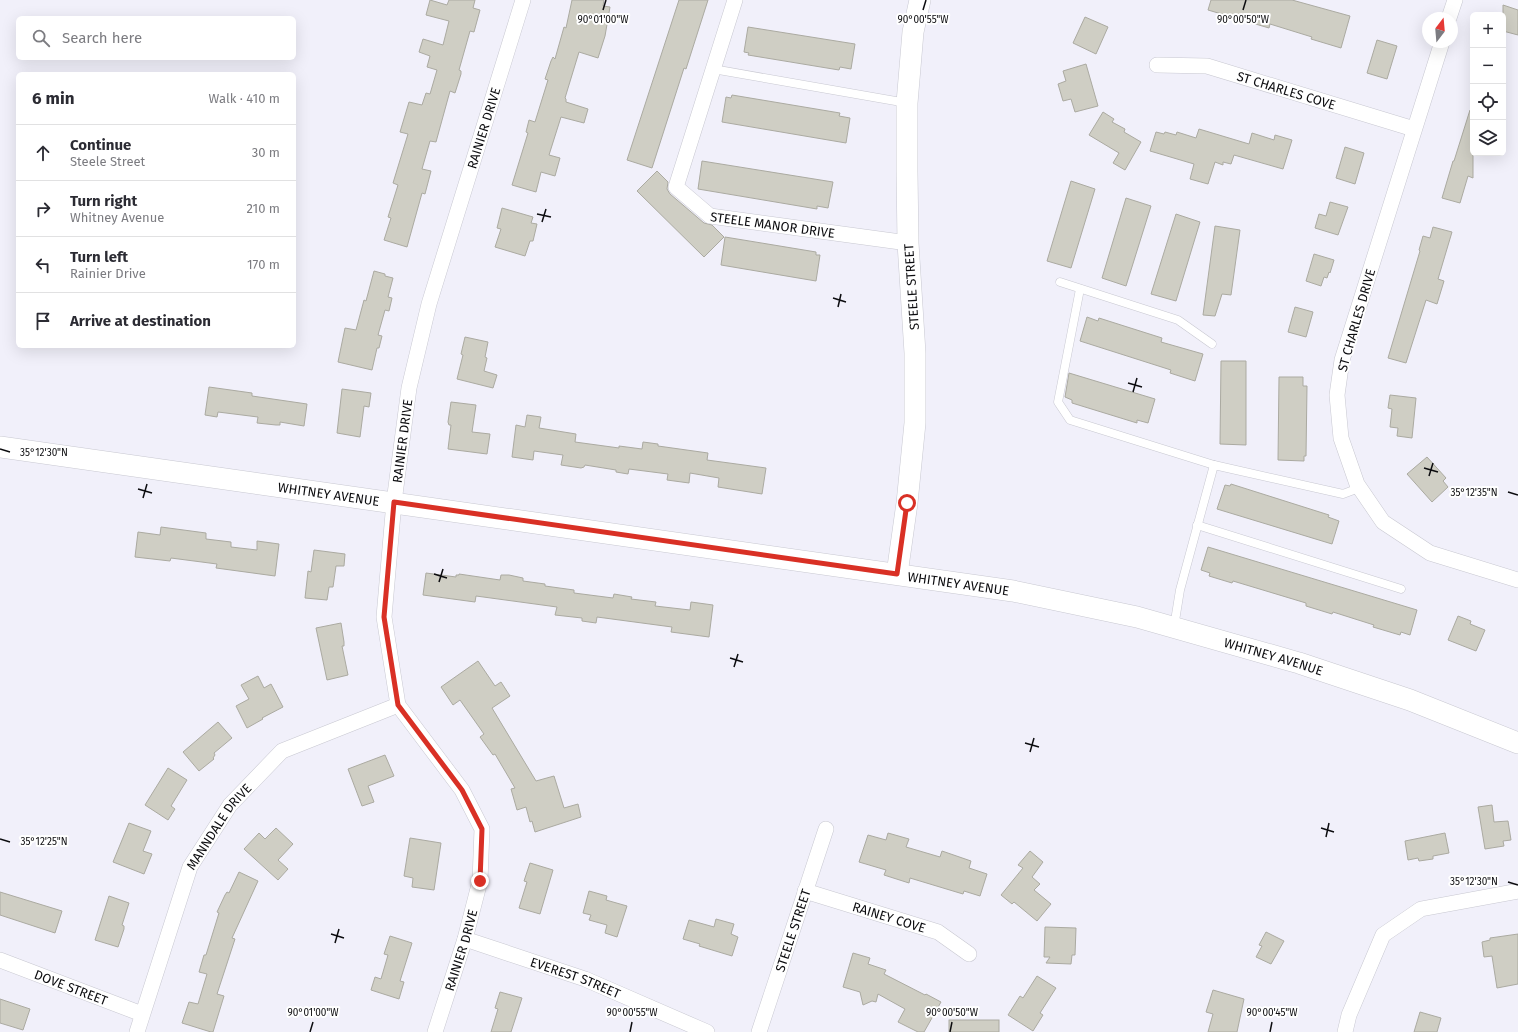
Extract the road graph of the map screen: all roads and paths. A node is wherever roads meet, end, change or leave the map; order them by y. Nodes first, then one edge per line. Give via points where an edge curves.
1 (523, 0) edge
2 (735, 0) edge
3 (920, 0) edge
4 (1455, 0) edge
5 (1451, 12) edge
6 (1440, 48) edge
7 (1157, 65) dead end
8 (713, 69) junction
9 (908, 103) junction
10 (1414, 129) junction
11 (908, 243) junction
12 (1060, 282) dead end
13 (1080, 289) junction
14 (1212, 344) dead end
15 (0, 447) edge
16 (1214, 465) junction
17 (1359, 488) junction
18 (394, 502) junction
19 (1197, 526) junction
20 (897, 574) junction
21 (1518, 580) edge
22 (1400, 589) dead end
23 (1174, 628) junction
24 (398, 705) junction
25 (1518, 743) edge
26 (826, 829) dead end
27 (1518, 891) edge
28 (805, 892) junction
29 (465, 939) junction
30 (969, 954) dead end
31 (0, 960) edge
32 (142, 1014) junction
33 (137, 1032) edge
34 (435, 1032) edge
35 (706, 1032) edge
36 (759, 1032) edge
37 (1345, 1032) edge

1 - 18 street, RAINIER DRIVE via 429,304 409,388
2 - 8 street, STEELE MANOR DRIVE
3 - 9 main road, STEELE STREET via 913,32
4 - 5 street
6 - 10 street, ST CHARLES DRIVE
7 - 10 street, ST CHARLES COVE via 1207,66
8 - 9 lane
8 - 11 street, STEELE MANOR DRIVE via 676,187 710,216
9 - 11 main road, STEELE STREET
10 - 17 street, ST CHARLES DRIVE via 1342,360 1338,395 1341,438
11 - 20 main road, STEELE STREET via 915,353 914,423
12 - 13 lane
13 - 14 lane via 1178,320
13 - 16 lane via 1058,402 1070,420
15 - 18 main road, WHITNEY AVENUE
16 - 17 lane via 1343,494
16 - 19 lane
17 - 21 street, ST CHARLES DRIVE via 1384,522 1430,553
18 - 20 main road, WHITNEY AVENUE
18 - 24 street, RAINIER DRIVE via 384,617
19 - 22 lane
19 - 23 lane via 1180,590
20 - 23 main road, WHITNEY AVENUE via 1013,591 1137,617
23 - 25 main road, WHITNEY AVENUE via 1299,663 1388,692
24 - 29 street, RAINIER DRIVE via 462,790 482,829 480,881
24 - 32 street, MANNDALE DRIVE via 282,751 230,805 190,867
26 - 28 street, STEELE STREET
27 - 37 street via 1421,909 1383,935 1349,1015
28 - 30 street, RAINEY COVE via 938,932
28 - 36 street, STEELE STREET
29 - 34 street, RAINIER DRIVE
29 - 35 street, EVEREST STREET via 584,979
31 - 32 street, DOVE STREET
32 - 33 street, MANNDALE DRIVE

